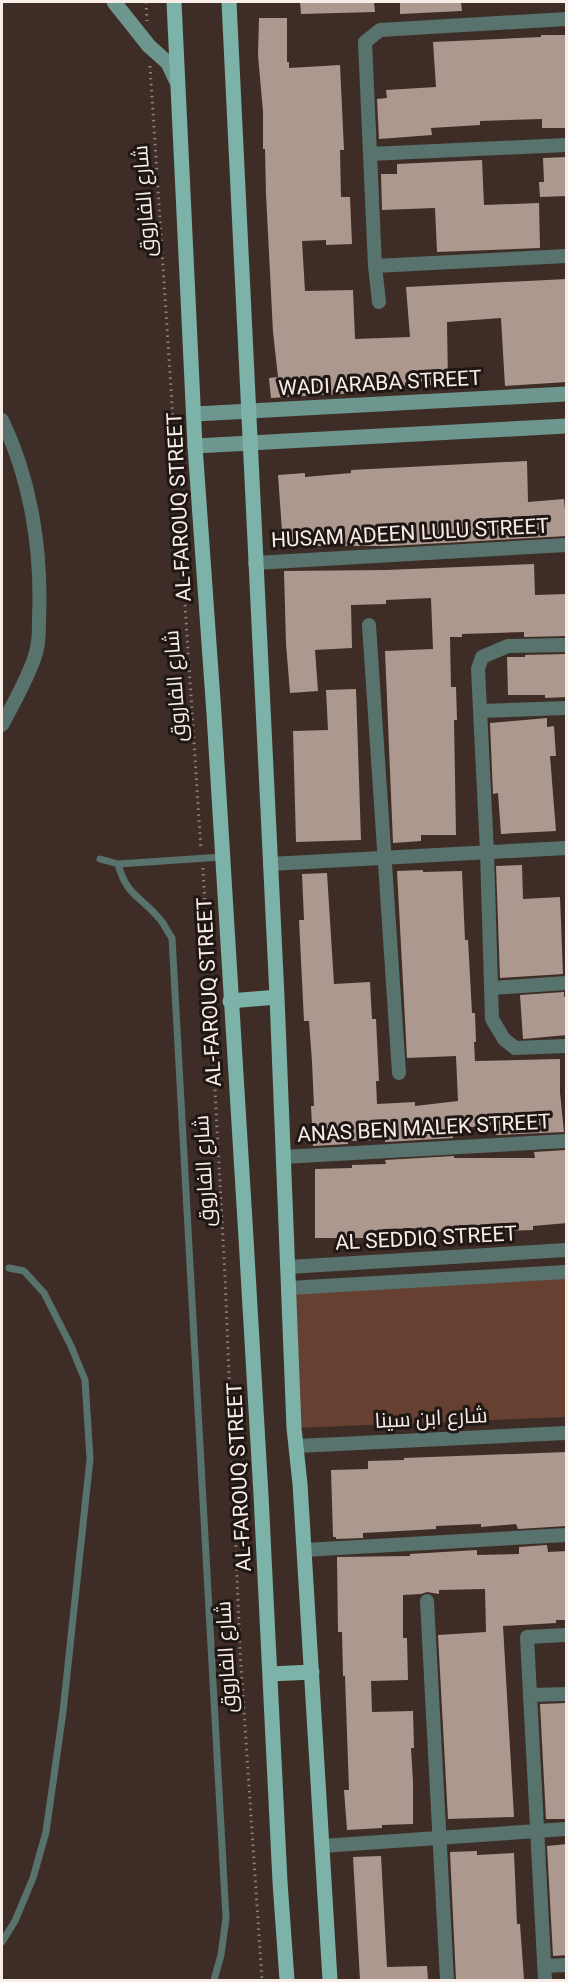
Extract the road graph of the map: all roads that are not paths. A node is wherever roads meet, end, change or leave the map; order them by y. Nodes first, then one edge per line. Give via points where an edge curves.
1 (114, 2) edge
2 (174, 2) edge
3 (229, 2) edge
4 (567, 19) edge
5 (176, 80) junction
6 (567, 145) edge
7 (370, 154) junction
8 (567, 256) edge
9 (375, 266) junction
10 (379, 302) dead end
11 (567, 394) edge
12 (248, 411) junction
13 (195, 414) junction
14 (2, 420) edge
15 (567, 426) edge
16 (249, 444) junction
17 (195, 446) junction
18 (567, 545) edge
19 (255, 563) junction
20 (369, 625) dead end
21 (567, 645) edge
22 (567, 708) edge
23 (480, 711) junction
24 (2, 725) edge
25 (567, 848) edge
26 (488, 852) junction
27 (222, 857) junction
28 (385, 858) junction
29 (100, 859) dead end
30 (118, 864) junction
31 (270, 864) junction
32 (567, 983) edge
33 (492, 988) junction
34 (277, 997) junction
35 (230, 1001) junction
36 (567, 1046) edge
37 (399, 1073) dead end
38 (567, 1141) edge
39 (283, 1157) junction
40 (567, 1250) edge
41 (288, 1267) junction
42 (9, 1268) dead end
43 (567, 1272) edge
44 (289, 1288) junction
45 (567, 1433) edge
46 (297, 1446) junction
47 (567, 1535) edge
48 (304, 1550) junction
49 (427, 1601) dead end
50 (567, 1635) edge
51 (312, 1672) junction
52 (270, 1674) junction
53 (567, 1694) edge
54 (531, 1695) junction
55 (567, 1829) edge
56 (538, 1831) junction
57 (440, 1838) junction
58 (322, 1846) junction
59 (2, 1942) edge
60 (567, 1965) edge
61 (545, 1973) edge
62 (214, 1980) edge
63 (288, 1980) edge
64 (330, 1980) edge
65 (447, 1980) edge

1 - 5 main road via 168,63
2 - 5 main road, AL-FAROUQ STREET
3 - 12 main road
4 - 7 street via 380,30 365,42
5 - 13 main road, AL-FAROUQ STREET
6 - 7 street
7 - 9 street
8 - 9 street
9 - 10 street
11 - 12 main road, WADI ARABA STREET
12 - 13 main road, WADI ARABA STREET
12 - 16 main road
13 - 17 main road, AL-FAROUQ STREET
14 - 24 street via 27,493 40,602 35,659
15 - 16 main road
16 - 17 main road
16 - 19 main road
17 - 27 main road, AL-FAROUQ STREET
18 - 19 street, HUSAM ADEEN LULU STREET
19 - 31 main road
20 - 28 street
21 - 23 street via 508,646 482,657 478,669
22 - 23 street
23 - 26 street
25 - 26 street
26 - 28 street
26 - 33 street
27 - 30 lane
27 - 35 main road, AL-FAROUQ STREET
28 - 31 street
28 - 37 street
29 - 30 lane
30 - 62 lane via 131,893 159,918 172,938 226,1918
31 - 34 main road
32 - 33 street
33 - 36 street via 492,1019 504,1039 515,1048
34 - 35 main road
34 - 39 main road
35 - 52 main road, AL-FAROUQ STREET
38 - 39 street, ANAS BEN MALEK STREET
39 - 41 main road
40 - 41 street, AL SEDDIQ STREET
41 - 44 main road
42 - 59 lane via 24,1271 44,1293 71,1346 85,1380 90,1459 46,1832 33,1878
43 - 44 street, AL SEDDIQ STREET
44 - 46 main road
45 - 46 street, شارع ابن سينا
46 - 48 main road
47 - 48 street
48 - 51 main road
49 - 57 street
50 - 54 street via 527,1637
51 - 52 main road
51 - 58 main road
52 - 63 main road, AL-FAROUQ STREET
53 - 54 street
54 - 56 street
55 - 56 street
56 - 57 street
56 - 61 street
57 - 58 street
57 - 65 street
58 - 64 main road
60 - 61 street

